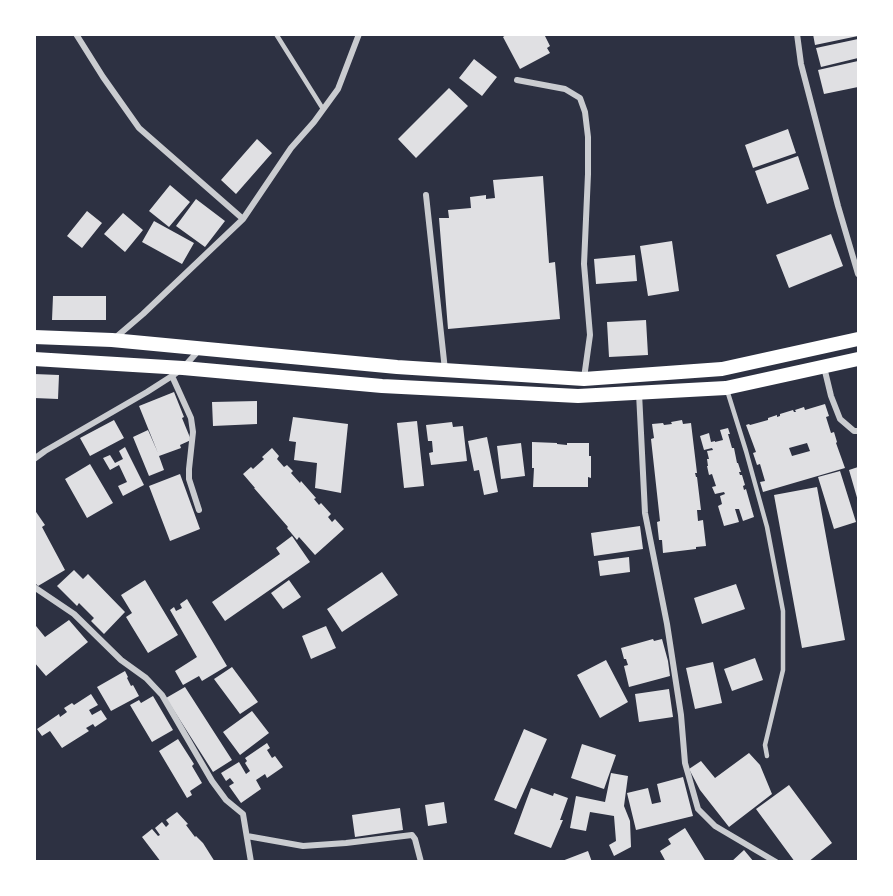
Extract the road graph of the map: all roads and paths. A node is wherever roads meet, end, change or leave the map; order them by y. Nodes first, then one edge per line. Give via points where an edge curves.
1 (76, 34) edge
2 (276, 34) edge
3 (359, 34) edge
4 (797, 34) edge
5 (517, 80) dead end
6 (323, 109) junction
7 (426, 195) dead end
8 (243, 219) junction
9 (858, 274) edge
10 (34, 337) edge
11 (858, 339) edge
12 (112, 340) junction
13 (200, 349) junction
14 (34, 359) edge
15 (858, 359) edge
16 (824, 366) junction
17 (446, 370) junction
18 (177, 372) junction
19 (584, 379) junction
20 (726, 388) junction
21 (639, 393) junction
22 (858, 431) edge
23 (34, 459) edge
24 (199, 510) dead end
25 (34, 587) edge
26 (767, 756) dead end
27 (246, 836) junction
28 (251, 861) edge
29 (421, 861) edge
30 (776, 861) edge

1 - 8 street via 139,128
2 - 6 lane
3 - 6 street via 338,89
4 - 9 street via 804,75
5 - 19 street via 565,89 580,98 585,112 588,174 584,264 590,335
6 - 8 street
7 - 17 street
8 - 12 street
10 - 12 highway
11 - 19 highway via 722,369
12 - 13 highway
13 - 17 highway
13 - 18 street
14 - 18 highway
15 - 16 highway
16 - 20 highway
16 - 22 street via 840,419
17 - 19 highway
18 - 21 highway via 578,396
18 - 23 street
18 - 24 street via 191,418 189,479
20 - 21 highway
20 - 26 lane via 767,526 783,611 783,670 765,745
21 - 30 street via 645,513 668,624 685,763 698,809 715,826
25 - 27 street via 74,615 162,695 225,800 243,814
27 - 28 street
27 - 29 street via 303,846 412,835

